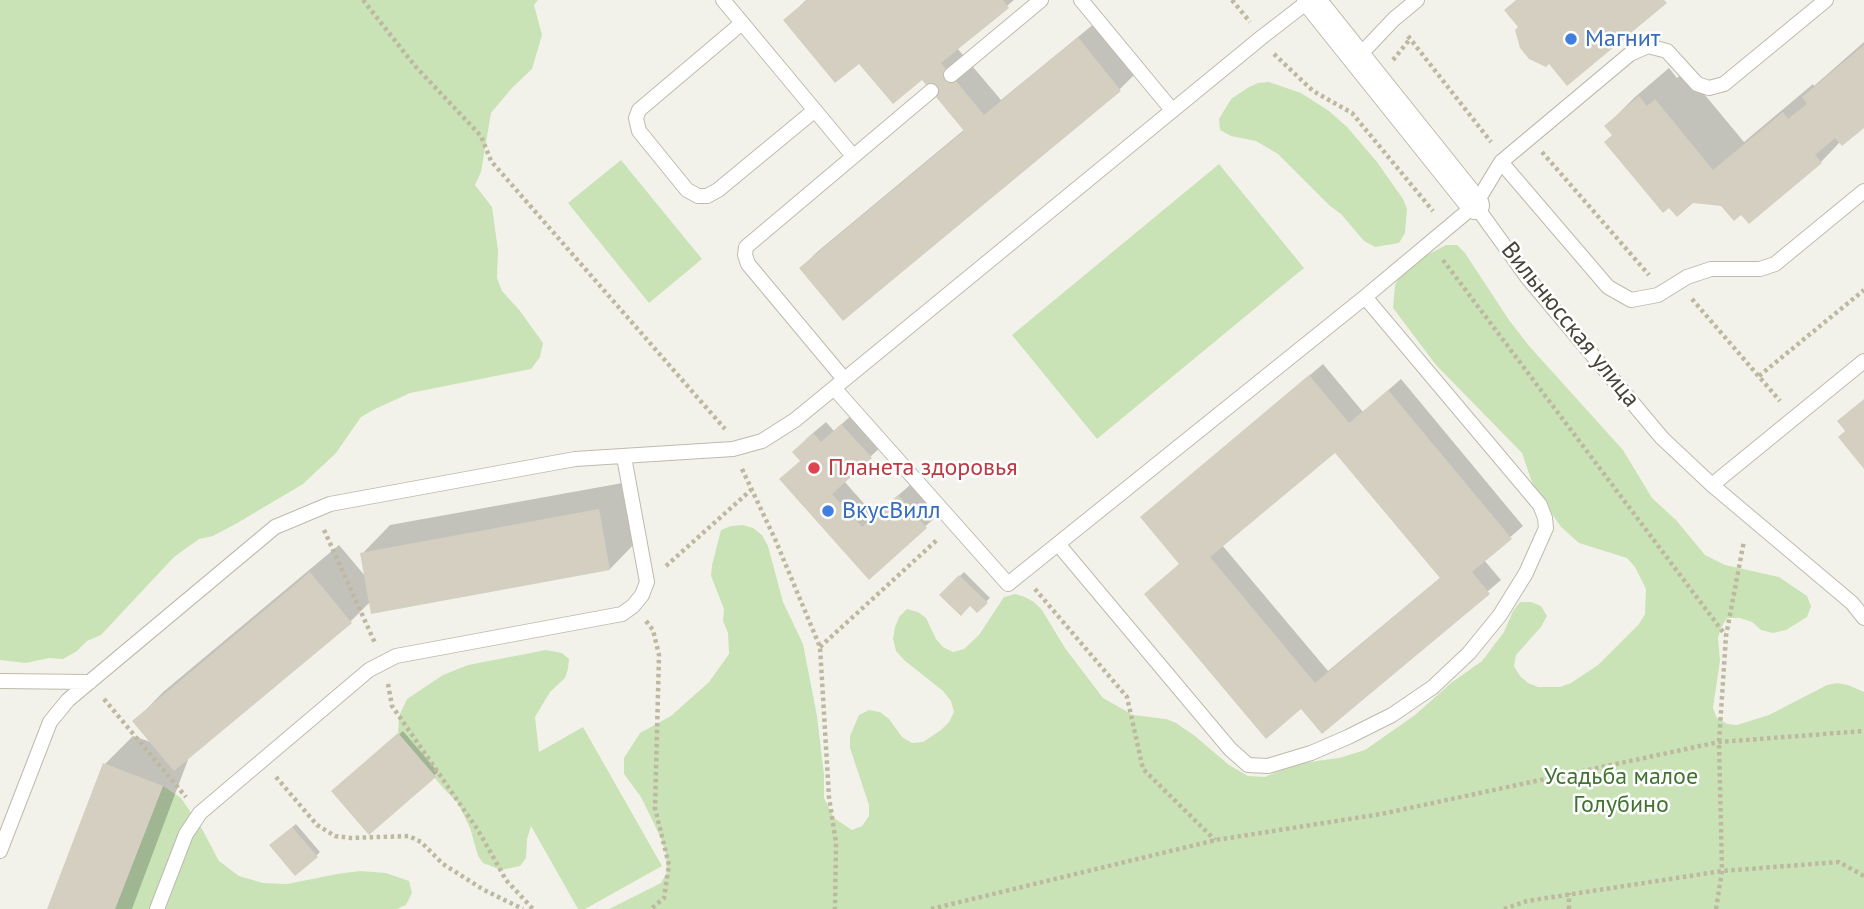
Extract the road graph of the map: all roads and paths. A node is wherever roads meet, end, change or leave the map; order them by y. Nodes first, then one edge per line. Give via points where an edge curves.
1 (363, 0) edge
2 (723, 0) edge
3 (1041, 0) edge
4 (1081, 0) edge
5 (1232, 0) edge
6 (1310, 0) edge
7 (1417, 0) edge
8 (1826, 0) edge
9 (742, 23) junction
10 (1262, 37) junction
11 (1357, 58) junction
12 (951, 75) dead end
13 (931, 91) dead end
14 (815, 110) junction
15 (1172, 110) junction
16 (853, 156) junction
17 (1501, 162) junction
18 (1864, 191) edge
19 (1475, 205) junction
20 (1447, 228) junction
21 (1429, 243) junction
22 (1678, 282) junction
23 (1864, 290) edge
24 (1366, 297) junction
25 (1864, 361) edge
26 (1759, 376) junction
27 (839, 384) junction
28 (1795, 417) junction
29 (733, 449) junction
30 (624, 457) junction
31 (1712, 485) junction
32 (751, 490) junction
33 (315, 510) junction
34 (1748, 516) junction
35 (954, 524) junction
36 (1058, 544) junction
37 (1021, 573) junction
38 (647, 582) junction
39 (633, 606) junction
40 (1864, 618) edge
41 (1726, 636) junction
42 (820, 647) junction
43 (384, 662) junction
44 (0, 681) edge
45 (90, 682) junction
46 (1864, 731) edge
47 (1719, 742) junction
48 (262, 760) junction
49 (200, 813) junction
50 (1216, 840) junction
51 (0, 851) edge
52 (1722, 871) junction
53 (1864, 876) edge
54 (1569, 893) junction
55 (1527, 901) junction
56 (157, 909) edge
57 (523, 909) edge
58 (533, 909) edge
59 (651, 909) edge
60 (835, 909) edge
61 (930, 909) edge
62 (1504, 909) edge
63 (1529, 909) edge
64 (1569, 909) edge
65 (1716, 909) edge

1 - 29 path via 415,66 481,136 491,160 723,426
2 - 9 lane
3 - 12 lane
4 - 15 lane
5 - 10 path
6 - 10 lane
6 - 11 street, Вильнюсская улица
7 - 11 lane
8 - 17 lane via 1724,84 1709,88 1697,84 1667,51 1648,47 1630,54
9 - 14 lane
9 - 14 lane via 639,110 636,118 639,131 687,190 707,196 718,190
10 - 15 lane
10 - 20 path via 1313,91 1352,113
11 - 19 street, Вильнюсская улица
13 - 16 lane
14 - 16 lane
15 - 27 lane
16 - 27 lane via 753,239 745,255
17 - 19 lane
17 - 22 lane via 1608,286 1631,300 1658,295
18 - 22 lane via 1775,264 1760,269 1711,269
19 - 20 lane
19 - 31 lane, Вильнюсская улица via 1527,277 1662,438
20 - 21 lane
21 - 24 lane
21 - 41 path
22 - 26 path
23 - 26 path
24 - 36 lane
24 - 36 lane via 1540,505 1545,518 1546,528 1526,573 1500,615 1433,687 1348,737 1268,766 1248,765
25 - 28 lane
26 - 28 path
27 - 29 lane via 762,442
27 - 35 lane
28 - 31 lane
29 - 30 lane
29 - 32 path
30 - 33 lane via 575,459
30 - 38 lane
31 - 34 lane, Вильнюсская улица
32 - 38 path
32 - 42 path
33 - 43 path
33 - 45 lane via 275,527
34 - 40 lane, Вильнюсская улица
34 - 41 path
35 - 37 lane via 1007,584
35 - 42 path
36 - 37 lane
37 - 50 path via 1127,698 1143,769
38 - 39 lane
39 - 43 lane via 622,614 396,656
39 - 59 path via 653,630 659,655 655,808 669,865 664,898
41 - 47 path
42 - 60 path via 836,844
43 - 48 lane
43 - 58 path via 392,706 478,830 506,880
44 - 45 lane
45 - 49 path
45 - 51 lane via 50,722
46 - 47 path
47 - 50 path via 1381,814
47 - 52 path
48 - 49 lane
48 - 57 path via 317,825 335,836 409,836 443,864
49 - 56 lane via 186,834
50 - 61 path
52 - 53 path via 1839,862
52 - 54 path
52 - 65 path
54 - 55 path
54 - 64 path
55 - 62 path
55 - 63 path

